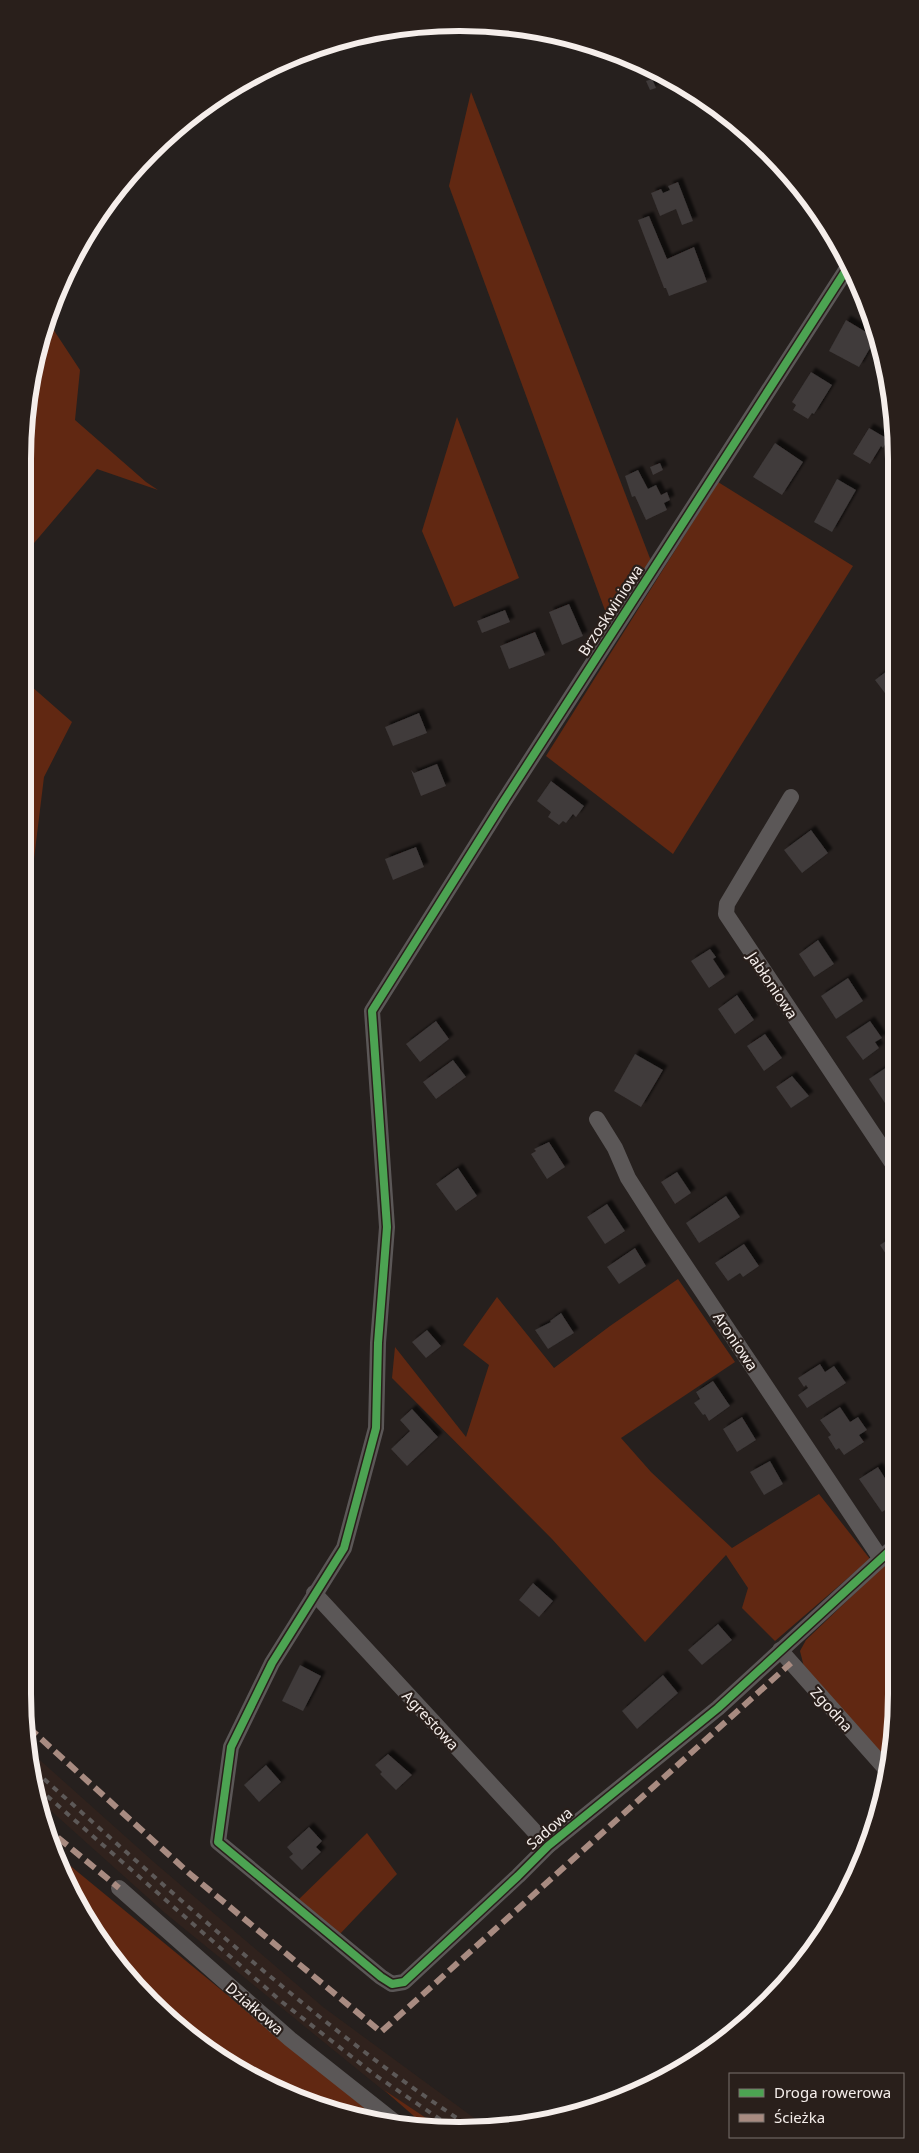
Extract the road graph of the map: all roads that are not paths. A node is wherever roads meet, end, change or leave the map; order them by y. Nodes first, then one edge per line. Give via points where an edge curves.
1 (845, 272) edge
2 (791, 797) dead end
3 (597, 1119) dead end
4 (888, 1157) edge
5 (888, 1553) edge
6 (882, 1559) junction
7 (314, 1594) junction
8 (780, 1650) junction
9 (882, 1765) edge
10 (218, 1842) joint
11 (548, 1846) junction
12 (119, 1888) dead end
13 (387, 2116) edge

1 - 7 street, Brzoskwiniowa via 372,1011 388,1227 378,1343 376,1428 344,1548
2 - 4 street, Jabłoniowa via 727,904 726,914
3 - 6 street, Aroniowa via 628,1178 660,1228
5 - 6 street, Sadowa
6 - 8 street, Sadowa
7 - 10 street, Brzoskwiniowa via 272,1663 231,1747
7 - 11 street, Agrestowa
8 - 9 street, Zgodna
8 - 11 street, Sadowa via 718,1708
10 - 11 street, Sadowa via 392,1984 404,1982
12 - 13 street, Działkowa via 290,2038

